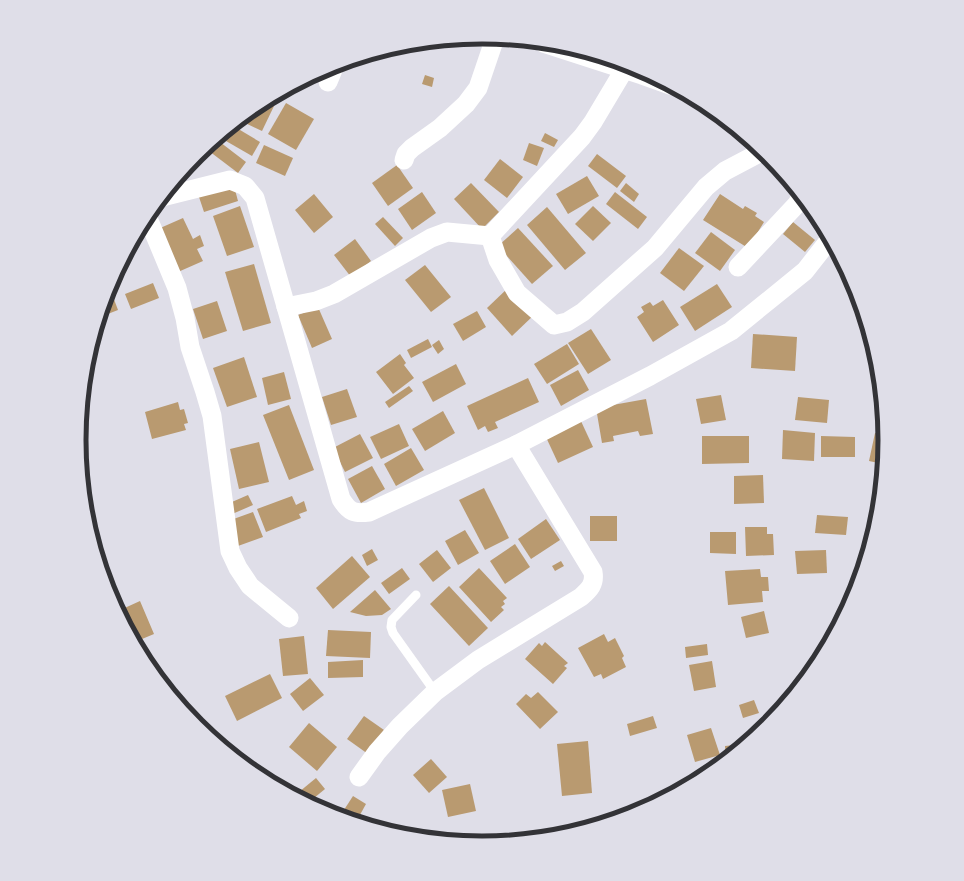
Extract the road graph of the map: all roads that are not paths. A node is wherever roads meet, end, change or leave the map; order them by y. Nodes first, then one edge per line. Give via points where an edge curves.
1 (493, 44) edge
2 (635, 74) edge
3 (756, 155) edge
4 (404, 160) dead end
5 (171, 195) edge
6 (798, 201) edge
7 (150, 223) edge
8 (490, 236) junction
9 (826, 244) edge
10 (738, 267) dead end
11 (286, 307) junction
12 (516, 445) junction
13 (416, 595) dead end
14 (289, 618) dead end
15 (435, 692) junction
16 (360, 777) dead end

1 - 4 street via 478,88 466,104 440,128 412,148
2 - 8 street via 582,137
3 - 8 street via 726,171 706,187 655,248 583,312 567,322 554,325 517,293 498,260
5 - 11 street via 230,180 245,186 255,198
6 - 10 street
7 - 14 street via 177,288 190,347 212,416 230,551 250,586
8 - 11 street via 447,232 431,238 334,294 316,301
9 - 12 street via 805,270 731,331
11 - 12 street via 341,499 347,509 358,514 369,512
12 - 15 street via 592,572 594,580 581,597 478,660
13 - 15 lane via 392,620 391,626 393,633
15 - 16 street via 377,752

